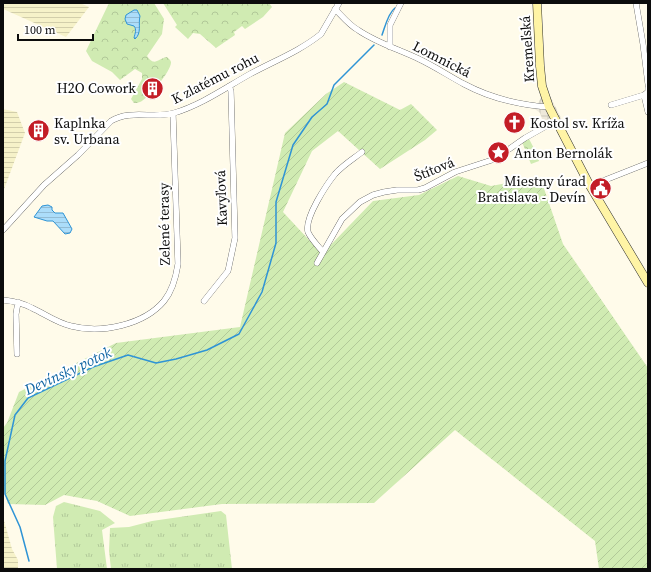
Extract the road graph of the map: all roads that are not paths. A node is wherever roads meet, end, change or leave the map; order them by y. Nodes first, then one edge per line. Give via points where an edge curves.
1 (339, 3) edge
2 (401, 3) edge
3 (537, 3) edge
4 (636, 3) edge
5 (335, 9) junction
6 (390, 48) junction
7 (648, 84) edge
8 (229, 86) junction
9 (648, 88) edge
10 (644, 95) junction
11 (611, 105) dead end
12 (549, 107) junction
13 (648, 112) edge
14 (173, 114) junction
15 (557, 120) junction
16 (362, 152) dead end
17 (648, 162) edge
18 (590, 186) junction
19 (3, 230) edge
20 (323, 252) junction
21 (317, 263) dead end
22 (648, 283) edge
23 (3, 300) edge
24 (204, 301) dead end
25 (18, 302) junction
26 (17, 354) dead end

1 - 5 street, K zlatému rohu
2 - 6 street via 390,25
3 - 12 street, Kremeľská via 542,86
4 - 7 street
5 - 6 street, Lomnická via 356,30
5 - 8 street, K zlatému rohu via 317,37
6 - 12 street, Lomnická via 418,58 486,94 504,100
8 - 14 street, K zlatému rohu
8 - 24 street, Kavyľová via 235,238 228,271
9 - 10 street
10 - 11 street
10 - 13 street
12 - 15 street, Kremeľská
14 - 19 street, K zlatému rohu via 130,115 111,121 44,185
14 - 25 street, Zelené terasy via 178,264 172,289 165,300 145,316 120,326 101,329 70,326
15 - 18 street, Kremeľská
15 - 20 street, Štítová via 495,159 455,172 425,188 384,192 360,202 342,219
16 - 20 street via 336,173 312,209 308,232
17 - 18 street
18 - 22 street, Kremeľská
20 - 21 street, Štítová
23 - 25 street, Zelené terasy
25 - 26 street

